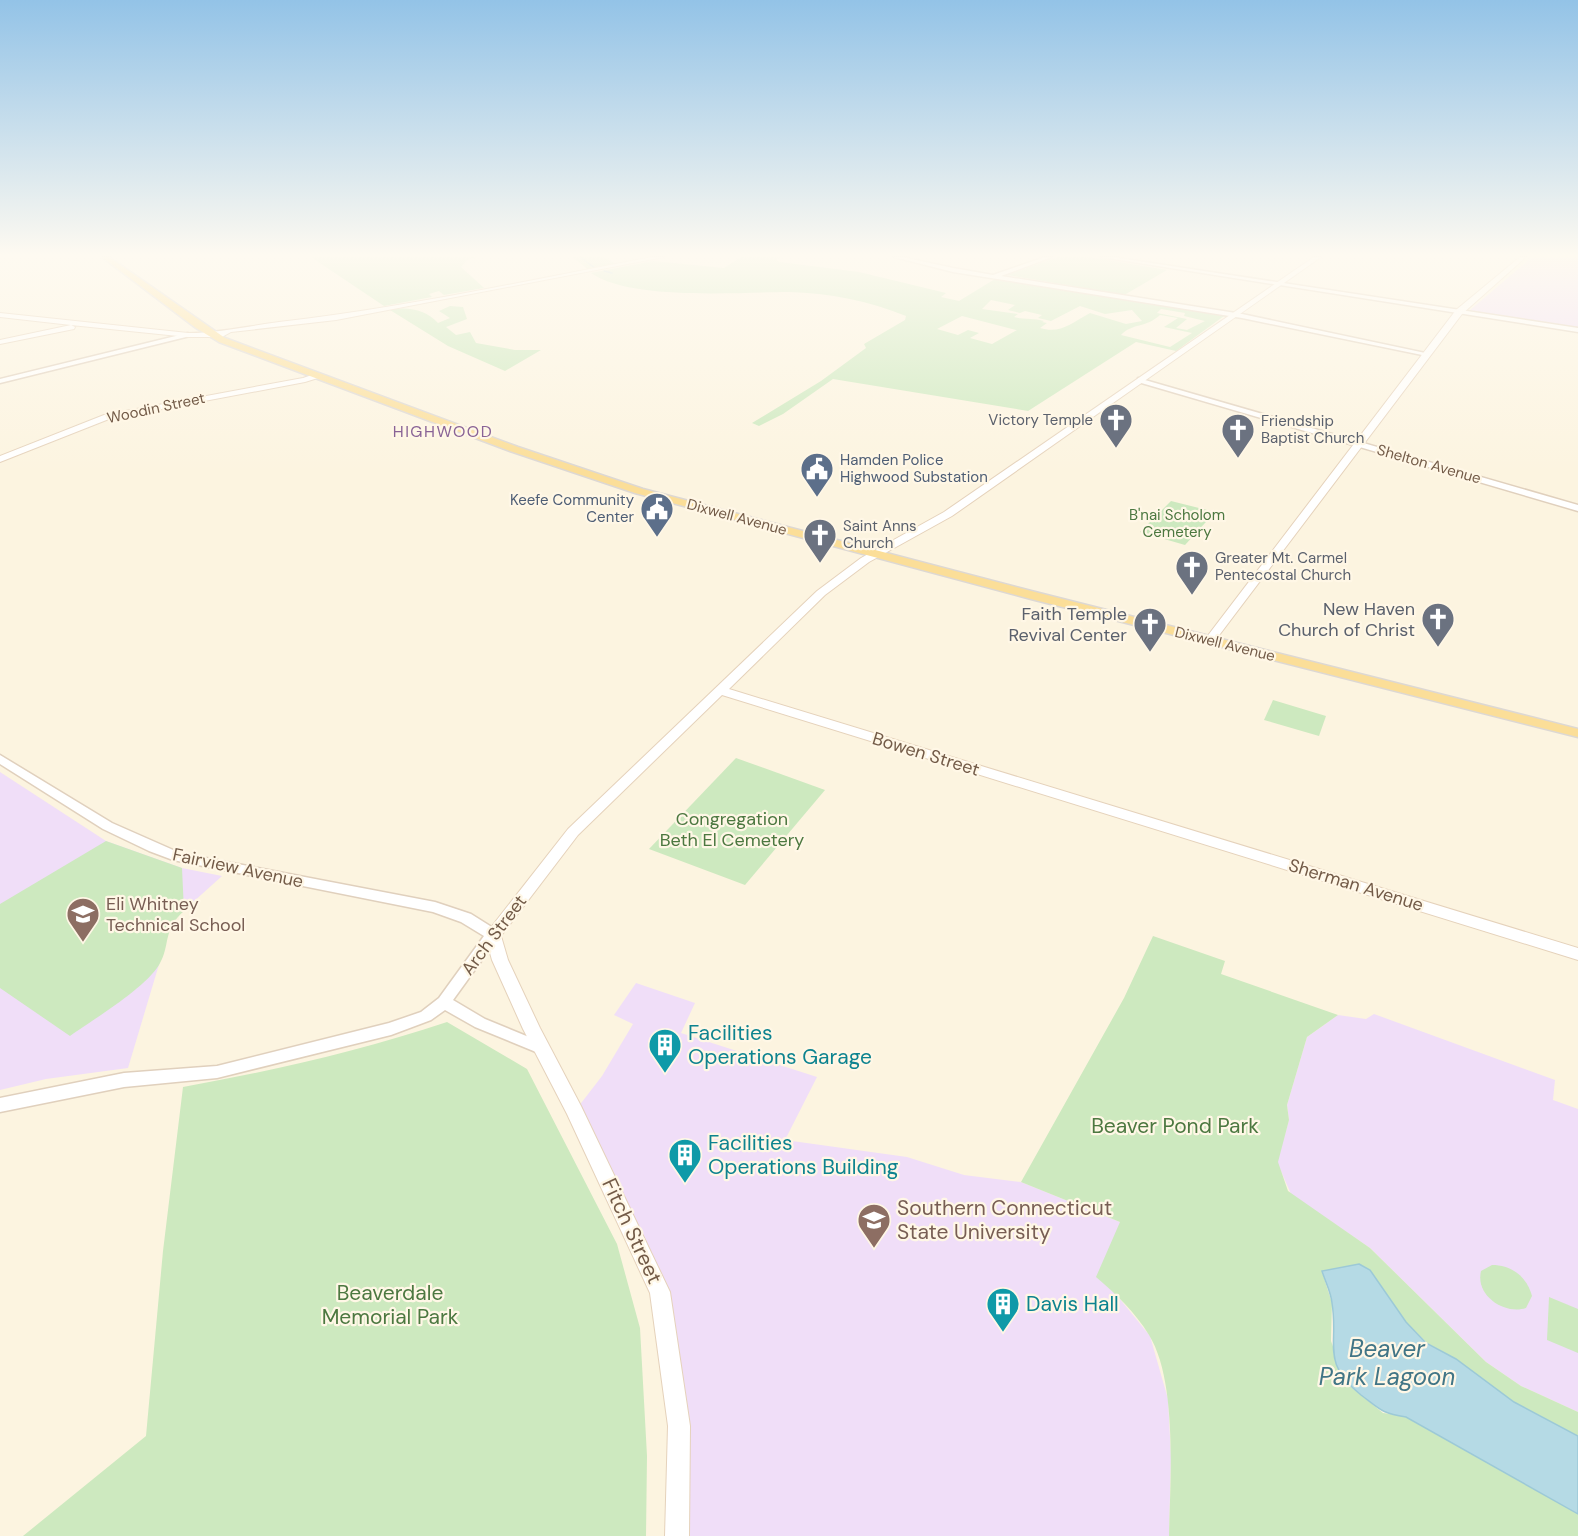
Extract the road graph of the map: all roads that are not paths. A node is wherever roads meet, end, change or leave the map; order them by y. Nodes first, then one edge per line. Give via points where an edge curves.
1 (59, 329) edge
2 (126, 329) edge
3 (204, 329) edge
4 (257, 329) edge
5 (1214, 329) edge
6 (1302, 329) edge
7 (1446, 329) edge
8 (188, 335) junction
9 (213, 335) junction
10 (0, 342) edge
11 (1427, 354) junction
12 (318, 375) junction
13 (1141, 380) junction
14 (0, 381) edge
15 (1359, 444) junction
16 (0, 459) edge
17 (1578, 508) edge
18 (877, 554) junction
19 (1210, 640) junction
20 (719, 690) junction
21 (1578, 733) edge
22 (0, 759) edge
23 (1133, 817) joint
24 (493, 934) junction
25 (1578, 954) edge
26 (444, 1002) junction
27 (541, 1048) junction
28 (0, 1105) edge
29 (677, 1536) edge

1 - 10 main road
2 - 8 main road
3 - 9 main road, Dixwell Avenue
4 - 9 main road
5 - 13 main road, Arch Street
6 - 11 street
7 - 11 main road
8 - 9 main road
8 - 14 street
9 - 12 main road, Dixwell Avenue
11 - 15 main road
12 - 16 main road, Woodin Street via 107,417
12 - 18 main road, Dixwell Avenue via 592,477
13 - 15 street, Shelton Avenue
13 - 18 main road, Arch Street via 939,518
15 - 17 street, Shelton Avenue
15 - 19 main road
18 - 19 main road, Dixwell Avenue
18 - 20 main road, Arch Street via 821,593
19 - 21 main road, Dixwell Avenue
20 - 23 main road, Bowen Street
20 - 24 main road, Arch Street via 573,832
22 - 24 street, Fairview Avenue via 104,826 152,848 178,857 435,907 466,918
23 - 25 main road, Sherman Avenue
24 - 26 street, Arch Street
24 - 27 main road, Fitch Street via 500,960
26 - 27 street via 480,1023
26 - 28 street, Arch Street via 426,1016 391,1029 274,1059 217,1072 124,1080
27 - 29 main road, Fitch Street via 660,1292 679,1426

